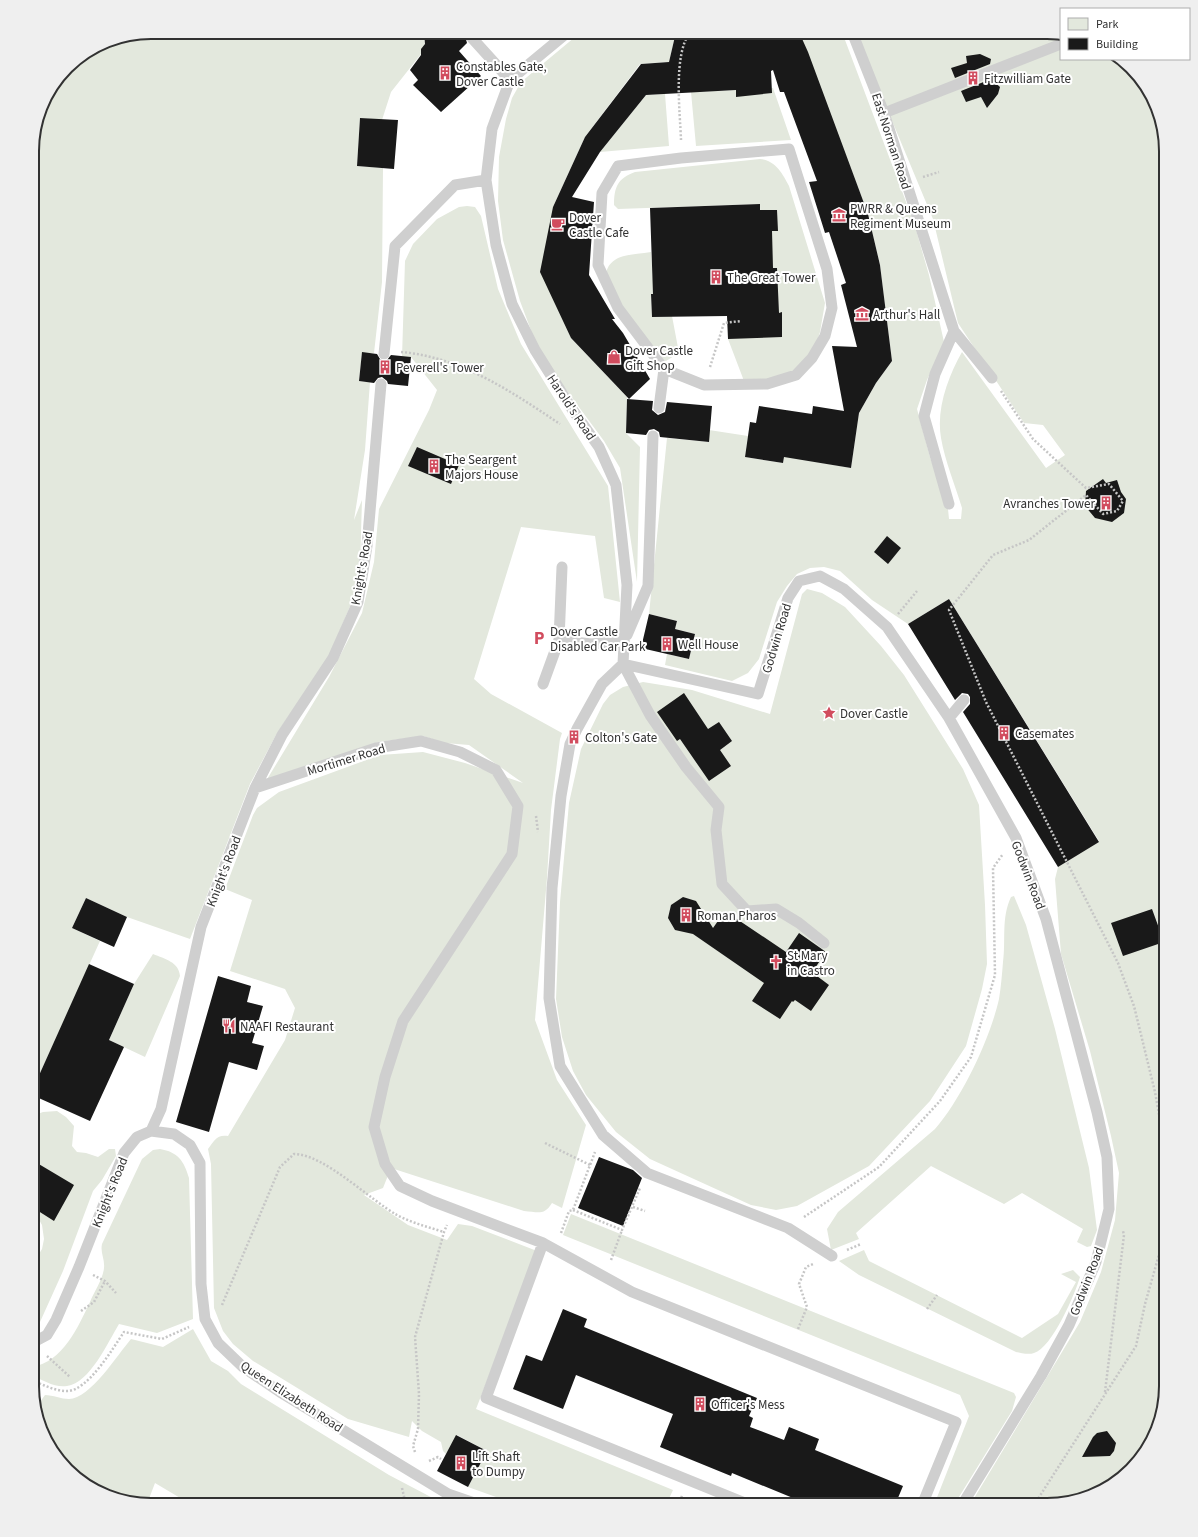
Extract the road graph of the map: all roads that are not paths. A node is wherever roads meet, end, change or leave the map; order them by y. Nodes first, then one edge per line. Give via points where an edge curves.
1 (473, 39) edge
2 (560, 39) edge
3 (855, 39) edge
4 (1060, 44) edge
5 (510, 80) junction
6 (884, 113) junction
7 (486, 180) junction
8 (954, 331) junction
9 (384, 352) road end
10 (664, 369) junction
11 (992, 378) road end
12 (381, 384) dead end
13 (659, 408) dead end
14 (653, 436) dead end
15 (949, 504) dead end
16 (562, 567) dead end
17 (559, 640) junction
18 (624, 641) junction
19 (623, 664) junction
20 (543, 684) dead end
21 (964, 700) dead end
22 (949, 718) junction
23 (255, 788) junction
24 (824, 943) dead end
25 (151, 1131) junction
26 (543, 1243) junction
27 (832, 1256) dead end
28 (39, 1341) edge
29 (460, 1498) edge
30 (733, 1498) edge
31 (925, 1498) edge
32 (966, 1498) edge

1 - 5 lane
2 - 5 lane
3 - 6 lane, East Norman Road
4 - 6 lane
5 - 7 lane, Harold's Road via 492,129
6 - 8 lane, East Norman Road
7 - 9 lane via 455,186 395,246
7 - 18 lane, Harold's Road via 496,245 512,304 535,350 599,447 616,485 627,585
8 - 11 lane, East Norman Road
8 - 15 lane via 935,374 924,416
10 - 10 lane via 618,308 598,265 602,193 618,166 788,149 827,269 832,308 825,336 812,358 796,375 767,384 704,385
10 - 13 lane
12 - 23 lane, Knight's Road via 367,546 358,602 333,658 282,735
14 - 18 lane via 648,586
16 - 17 lane
17 - 18 lane via 591,644
17 - 20 lane
18 - 19 lane
19 - 22 lane, Godwin Road via 758,694 788,598 799,581 820,576 844,589 888,627
19 - 24 lane via 650,715 686,767 719,807 716,830 722,884 747,911 776,909
19 - 27 lane via 602,684 570,744 561,796 552,888 549,998 560,1066 603,1135 647,1173 788,1228
21 - 22 lane
22 - 32 lane, Godwin Road via 1016,838 1046,919 1107,1157 1108,1209 1096,1262 1069,1325 1041,1376
23 - 25 lane, Knight's Road via 201,927 161,1109
23 - 26 lane, Mortimer Road via 376,748 421,741 460,752 496,770 518,806 512,854 403,1021 385,1077 374,1127 385,1164 400,1186 432,1201
25 - 28 lane, Knight's Road via 137,1136 124,1153 79,1267 52,1327
25 - 29 lane, Queen Elizabeth Road via 174,1134 190,1145 200,1163 201,1284 206,1319 218,1343 255,1375 448,1494
26 - 30 lane via 486,1398
26 - 31 lane, Mortimer Road via 632,1292 956,1422

